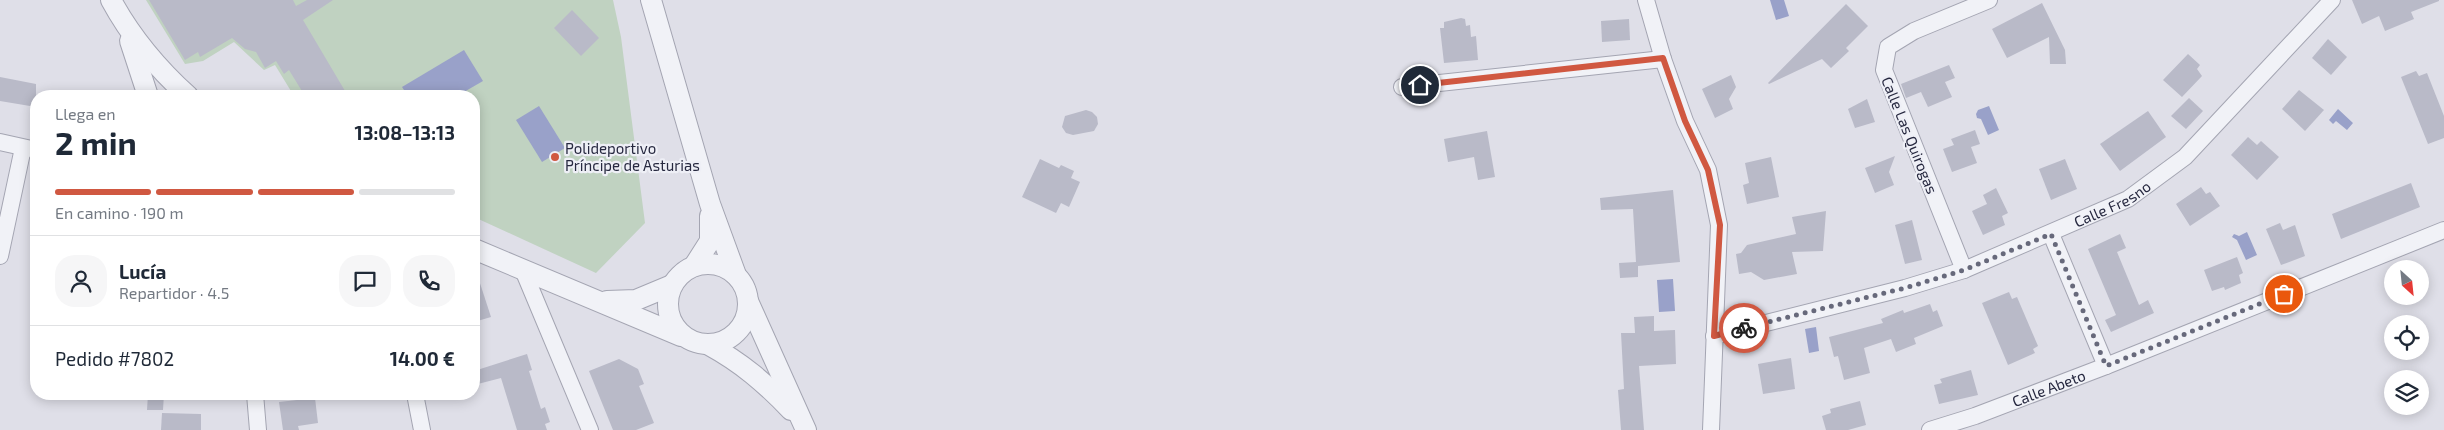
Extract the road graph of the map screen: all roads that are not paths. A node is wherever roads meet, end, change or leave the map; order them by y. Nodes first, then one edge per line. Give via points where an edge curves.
1 (111, 0) edge
2 (651, 0) edge
3 (1646, 0) edge
4 (1989, 0) edge
5 (2332, 0) edge
6 (124, 22) junction
7 (1663, 58) junction
8 (1402, 87) dead end
9 (146, 90) edge
10 (182, 90) edge
11 (0, 142) edge
12 (30, 149) edge
13 (710, 204) junction
14 (2444, 230) edge
15 (2051, 234) junction
16 (480, 252) edge
17 (0, 256) edge
18 (694, 266) junction
19 (523, 270) junction
20 (1964, 270) junction
21 (736, 275) junction
22 (672, 285) junction
23 (601, 301) junction
24 (748, 301) junction
25 (1714, 336) junction
26 (683, 337) junction
27 (709, 345) junction
28 (2106, 366) junction
29 (256, 400) edge
30 (416, 400) edge
31 (804, 426) edge
32 (258, 430) edge
33 (422, 430) edge
34 (590, 430) edge
35 (1711, 430) edge
36 (1930, 430) edge

1 - 6 street
2 - 13 street
3 - 7 street
4 - 20 street, Calle Las Quirogas via 1914,31 1888,47 1884,70
5 - 15 street, Calle Fresno via 2185,157 2128,199
6 - 9 street
6 - 10 street via 157,67
7 - 8 street
7 - 25 street via 1685,121 1708,170 1720,225
11 - 12 street
12 - 17 street
13 - 18 street via 710,241
13 - 21 street
14 - 28 street, Calle Abeto
15 - 20 street, Calle Fresno
15 - 28 street
16 - 19 street
18 - 21 street via 716,265
18 - 22 street
19 - 23 street
19 - 34 street
20 - 25 street, Calle Fresno
21 - 24 street via 742,282
22 - 23 street via 636,300
22 - 26 street via 667,307 675,328
23 - 26 street
24 - 27 street via 742,326 733,336
24 - 31 street
25 - 35 street
26 - 27 street
27 - 31 street via 736,360 771,389
28 - 36 street, Calle Abeto
29 - 32 street
30 - 33 street

